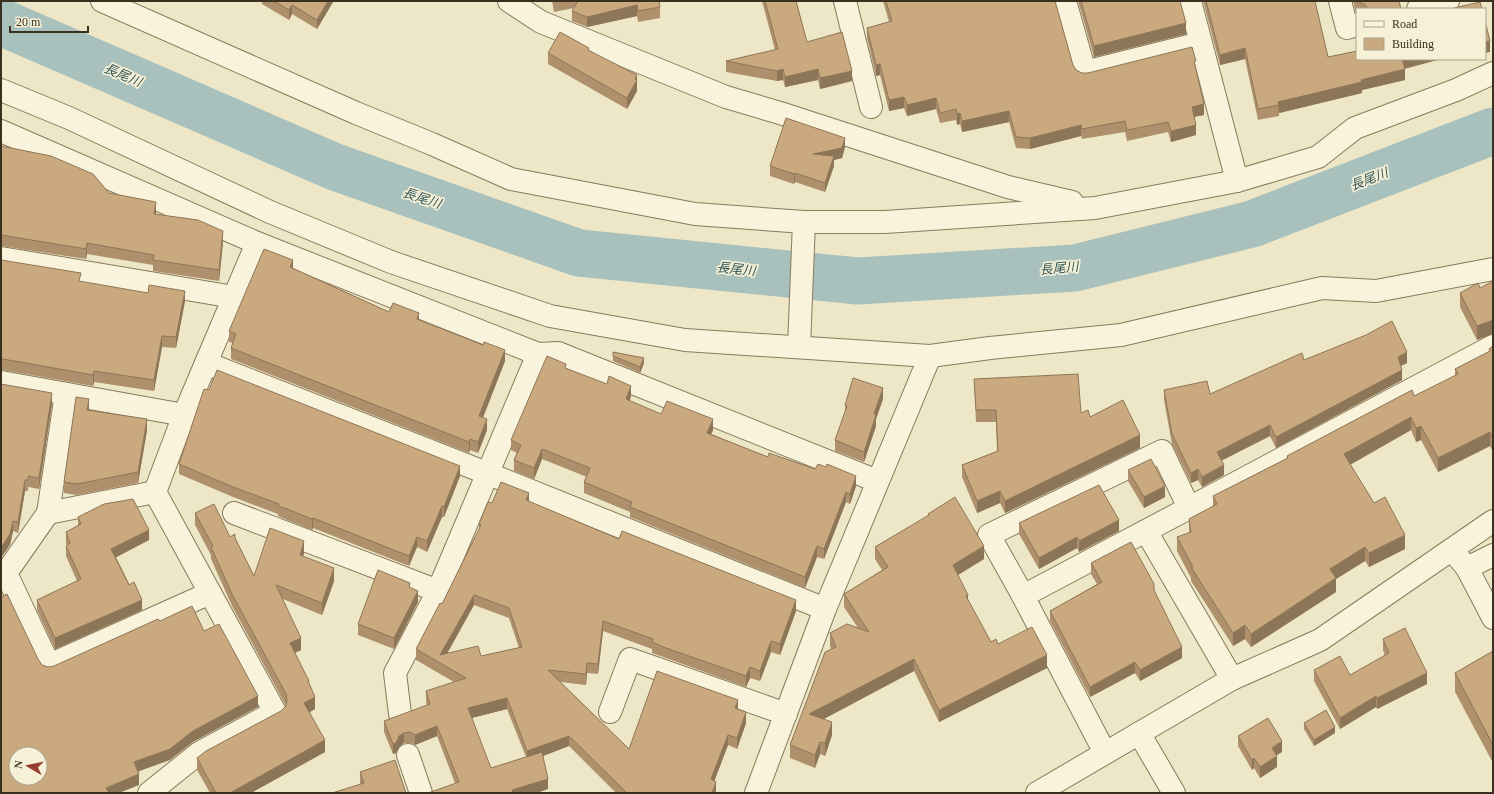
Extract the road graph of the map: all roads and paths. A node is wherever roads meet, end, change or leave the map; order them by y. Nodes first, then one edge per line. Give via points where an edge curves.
1 (102, 1) edge
2 (509, 1) edge
3 (845, 1) edge
4 (1065, 1) edge
5 (1190, 1) edge
6 (1340, 1) edge
7 (1448, 1) edge
8 (1422, 8) edge
9 (1356, 25) edge
10 (1201, 43) junction
11 (1493, 73) edge
12 (1, 90) edge
13 (871, 107) dead end
14 (1, 131) edge
15 (1237, 181) junction
16 (1095, 208) junction
17 (804, 222) junction
18 (257, 243) junction
19 (1, 258) edge
20 (1493, 269) edge
21 (234, 297) junction
22 (1493, 346) edge
23 (799, 347) junction
24 (538, 354) junction
25 (930, 356) junction
26 (206, 363) junction
27 (1, 382) edge
28 (66, 394) junction
29 (184, 415) junction
30 (489, 474) junction
31 (877, 481) junction
32 (155, 492) junction
33 (1190, 508) junction
34 (48, 513) junction
35 (234, 513) dead end
36 (1493, 520) edge
37 (1146, 531) junction
38 (1452, 550) junction
39 (1493, 555) edge
40 (1467, 568) junction
41 (438, 591) junction
42 (210, 593) junction
43 (1023, 596) junction
44 (825, 609) junction
45 (1493, 618) edge
46 (1232, 679) junction
47 (610, 712) dead end
48 (400, 714) edge
49 (786, 714) junction
50 (1139, 733) junction
51 (1105, 753) junction
52 (408, 755) dead end
53 (149, 793) edge
54 (421, 793) edge
55 (756, 793) edge
56 (1037, 793) edge
57 (1174, 793) edge

1 - 17 street via 511,179 695,214
2 - 16 street via 541,22 726,97 1008,188
3 - 13 street
4 - 10 street via 1085,72
5 - 10 street
6 - 9 street via 1347,28
7 - 8 street
10 - 15 street
11 - 15 street via 1456,90 1355,128 1318,157
12 - 23 street via 69,118 270,212 391,262 550,316 685,340
14 - 18 street
15 - 16 street
16 - 17 street via 885,222
17 - 23 street
18 - 21 street
18 - 24 street
19 - 21 street
20 - 25 street via 1376,290 1322,288 1121,335
21 - 26 street
22 - 33 street
23 - 25 street
24 - 30 street
24 - 31 street via 558,354
25 - 31 street
26 - 29 street
26 - 30 street
27 - 28 street
28 - 29 street
28 - 34 street
29 - 32 street
30 - 41 street
30 - 44 street
31 - 44 street
32 - 34 street
32 - 42 street
33 - 37 street
33 - 43 street via 1162,451 989,535
34 - 42 street via 6,572 49,665
35 - 41 street
36 - 38 street
37 - 43 street
37 - 46 street
38 - 40 street
38 - 46 street via 1320,640
39 - 40 street
40 - 45 street
41 - 48 street via 395,673
42 - 53 street via 275,712 199,753
43 - 51 street
44 - 49 street
46 - 50 street
47 - 49 street via 630,659
49 - 55 street
50 - 51 street
50 - 57 street
51 - 56 street
52 - 54 street

